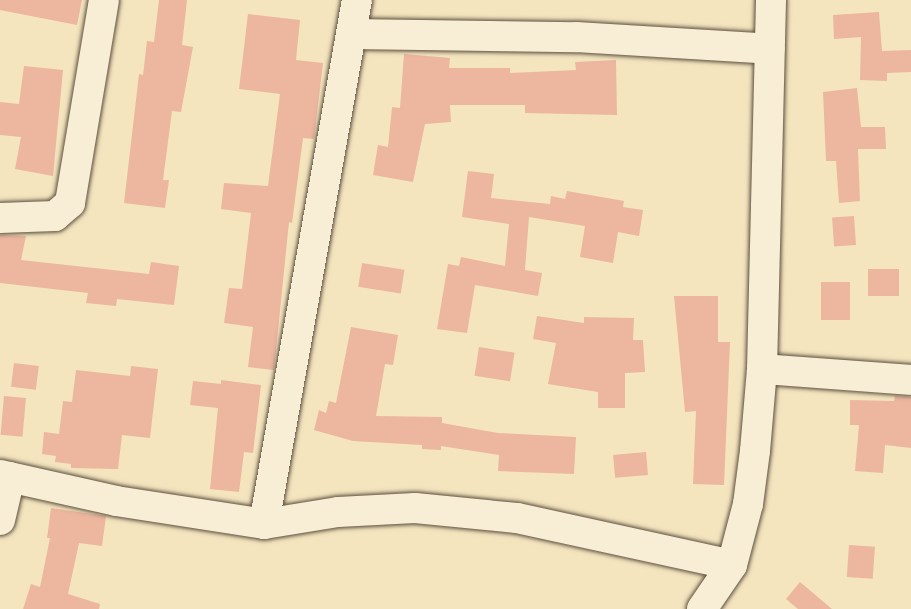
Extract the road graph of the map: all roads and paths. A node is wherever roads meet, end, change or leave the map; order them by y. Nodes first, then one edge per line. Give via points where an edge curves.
1 (104, 0) edge
2 (357, 0) edge
3 (771, 0) edge
4 (351, 34) junction
5 (770, 49) junction
6 (0, 218) edge
7 (762, 369) junction
8 (911, 380) edge
9 (5, 476) edge
10 (0, 520) edge
11 (264, 524) junction
12 (732, 565) junction
13 (702, 609) edge

1 - 6 street via 70,203 55,216
2 - 4 street
3 - 5 street
4 - 5 street via 576,37
4 - 11 street
5 - 7 street
7 - 8 street
7 - 12 street via 749,494
9 - 10 street
9 - 11 street via 116,501
11 - 12 street via 338,512 427,509 517,518
12 - 13 street

